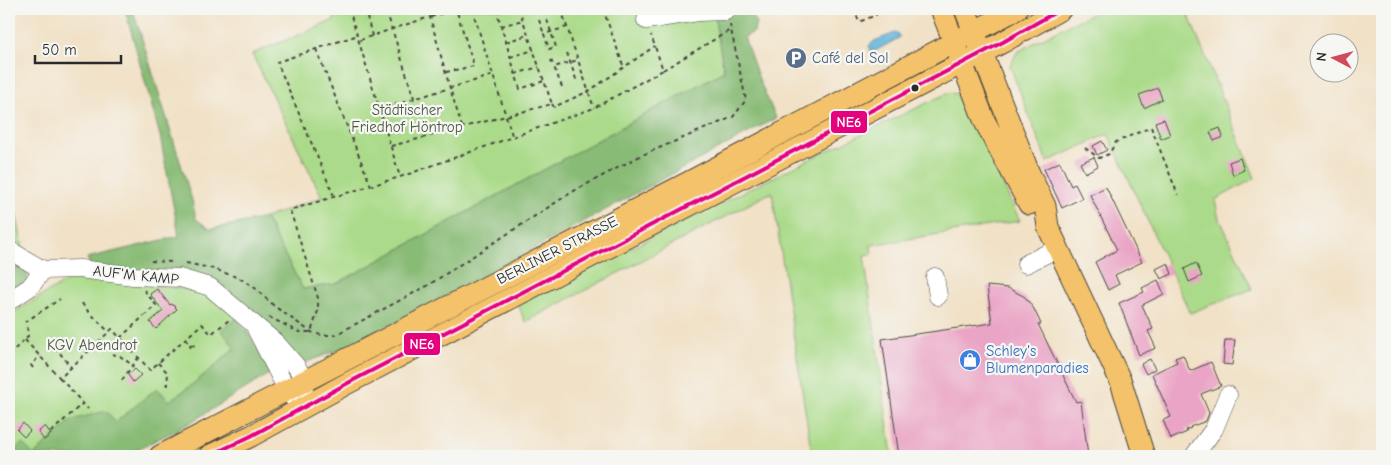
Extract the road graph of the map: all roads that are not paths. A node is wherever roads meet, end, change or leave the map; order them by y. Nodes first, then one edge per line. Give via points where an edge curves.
1 (941, 9) edge
2 (965, 9) edge
3 (1017, 9) edge
4 (1061, 9) edge
5 (726, 11) road end
6 (646, 20) road end
7 (974, 31) junction
8 (954, 42) junction
9 (983, 52) junction
10 (962, 63) junction
11 (1048, 227) junction
12 (1058, 248) junction
13 (9, 250) edge
14 (1026, 264) dead end
15 (43, 270) junction
16 (935, 277) dead end
17 (938, 296) dead end
18 (9, 301) edge
19 (296, 386) junction
20 (1228, 395) dead end
21 (301, 408) junction
22 (160, 456) edge
23 (209, 456) edge
24 (1144, 456) edge
25 (1194, 456) edge

1 - 8 main road
2 - 7 main road
3 - 7 main road, BERLINER STRASSE
4 - 9 main road, BERLINER STRASSE
5 - 6 street
7 - 8 main road, BERLINER STRASSE
7 - 9 main road
8 - 10 main road
8 - 19 main road, BERLINER STRASSE
9 - 10 main road, BERLINER STRASSE
9 - 11 main road via 1029,173 1045,206
10 - 11 main road via 996,144 1034,213
10 - 21 main road, BERLINER STRASSE
11 - 12 main road
12 - 14 street
12 - 24 main road via 1121,382
13 - 15 street
15 - 18 street via 30,287
15 - 19 street, AUF'M KAMP via 180,278 210,288 240,311 260,320 296,366
16 - 17 street
19 - 21 street
19 - 22 main road, BERLINER STRASSE
20 - 25 street via 1214,429
21 - 23 main road, BERLINER STRASSE

